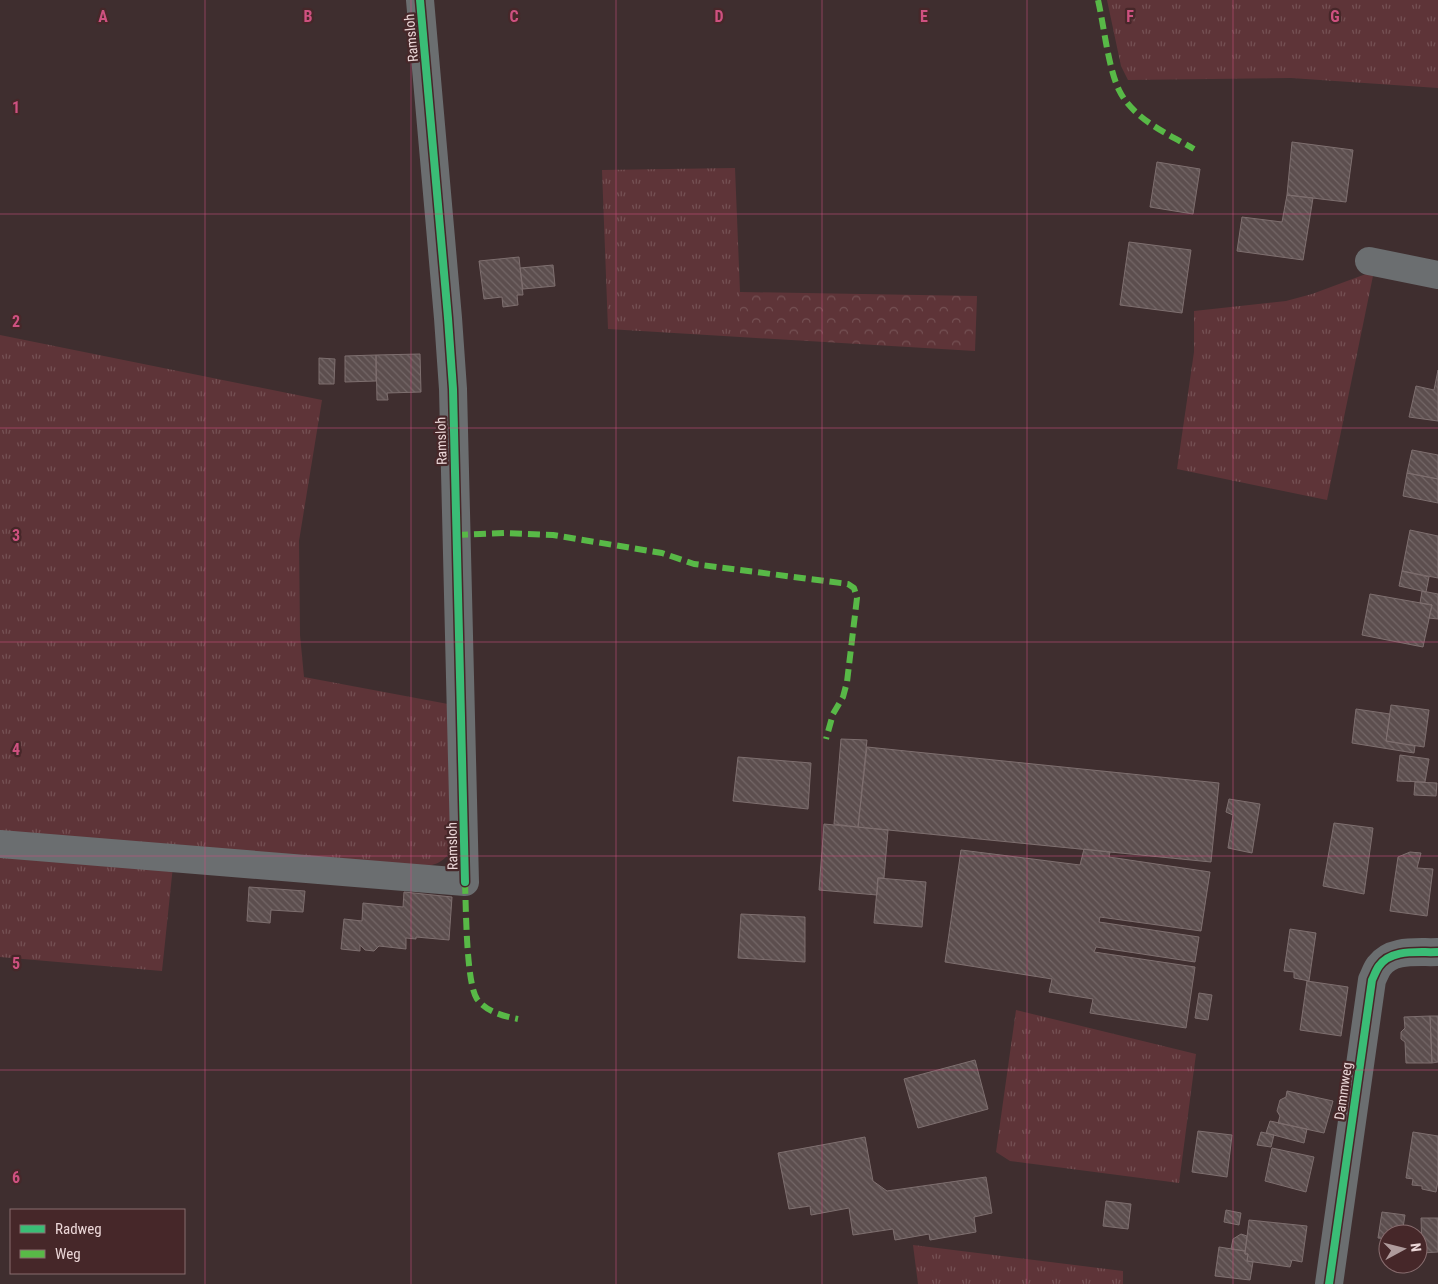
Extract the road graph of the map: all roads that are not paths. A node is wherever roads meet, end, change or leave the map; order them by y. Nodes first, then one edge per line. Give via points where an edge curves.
1 (420, 0) edge
2 (1369, 261) dead end
3 (1438, 275) edge
4 (0, 844) edge
5 (1438, 952) edge
6 (1329, 1284) edge

1 - 4 street, Ramsloh via 452,389 465,882
2 - 3 street
5 - 6 street, Dammweg via 1392,955 1379,966 1372,980

